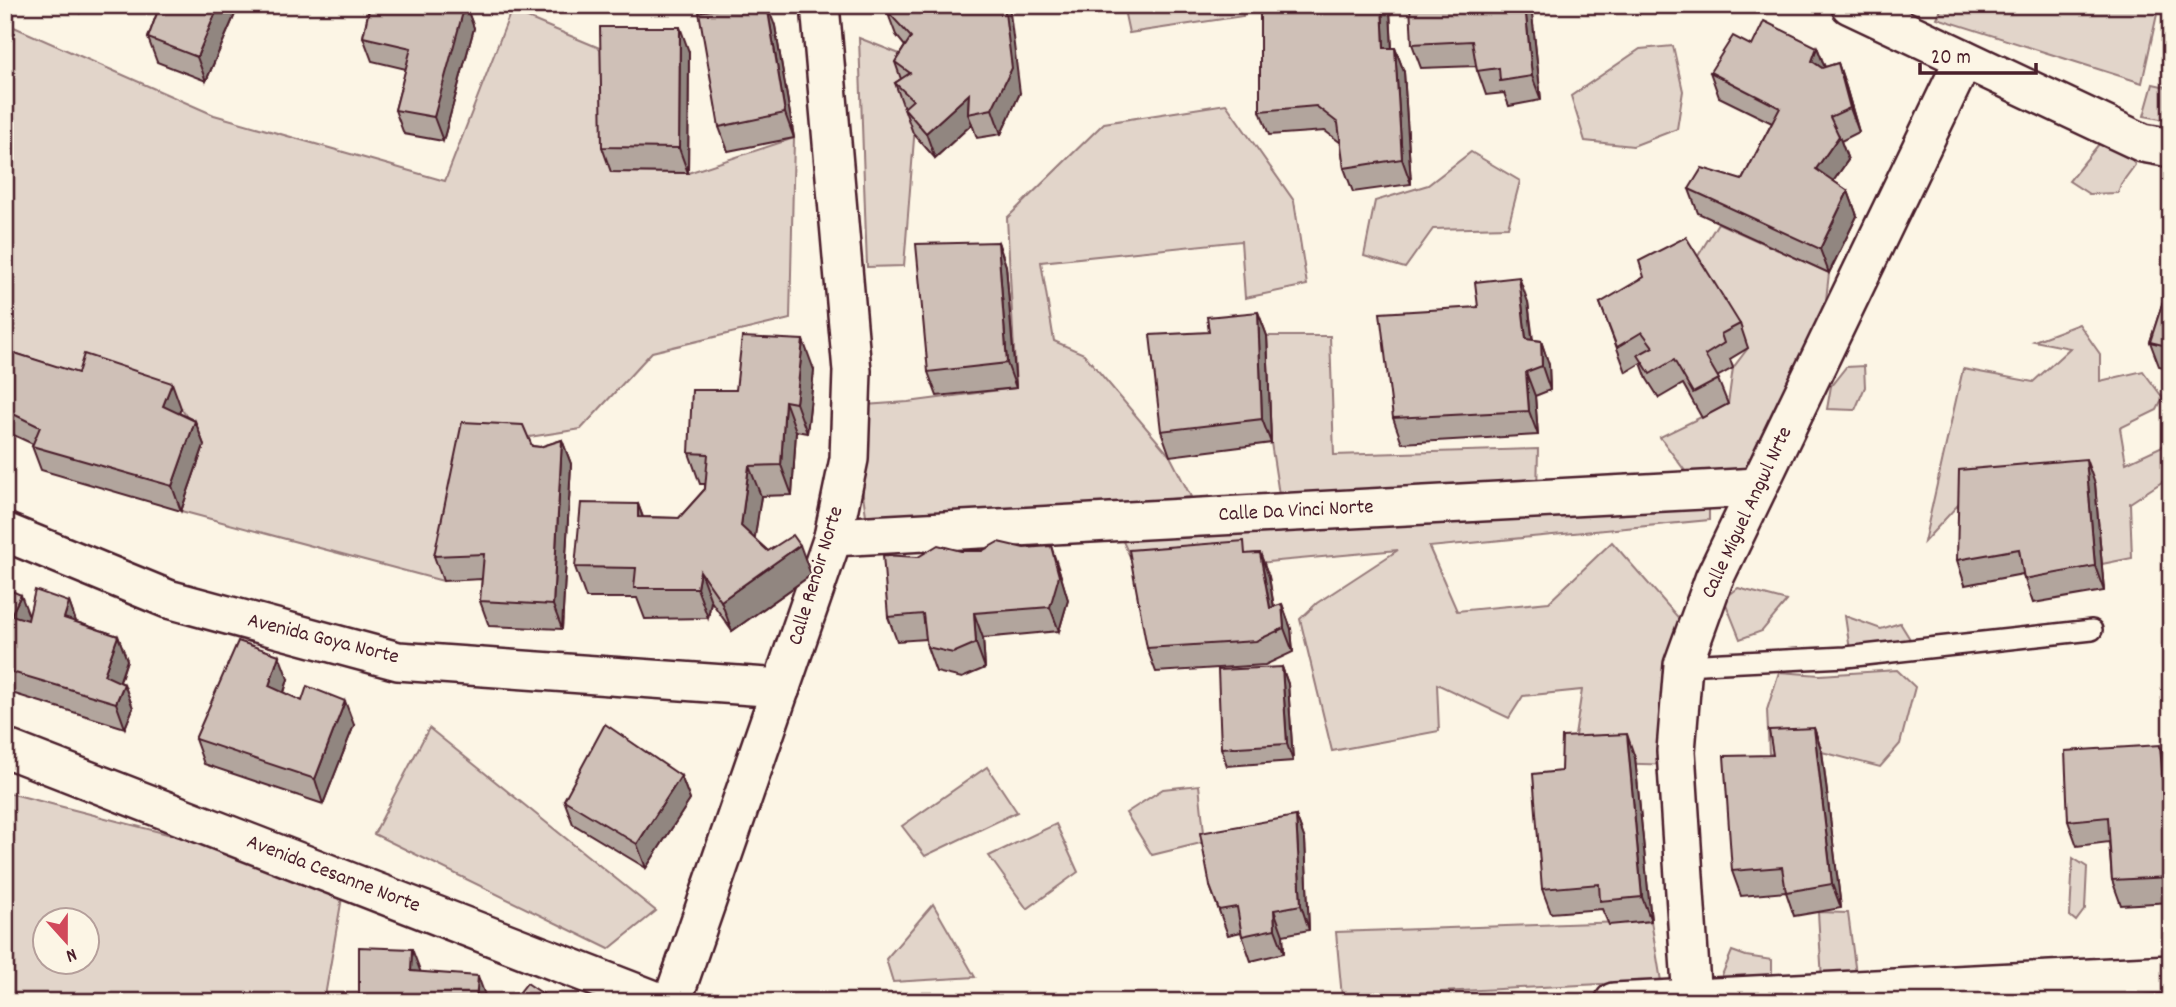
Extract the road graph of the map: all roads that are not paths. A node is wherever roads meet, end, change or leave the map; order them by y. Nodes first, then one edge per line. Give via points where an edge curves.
1 (820, 5) edge
2 (1850, 5) edge
3 (1964, 59) junction
4 (2171, 148) edge
5 (1758, 487) junction
6 (5, 532) edge
7 (833, 537) junction
8 (2092, 630) dead end
9 (1683, 665) junction
10 (781, 688) junction
11 (5, 748) edge
12 (2171, 974) edge
13 (1692, 1000) edge
14 (660, 1002) edge
15 (672, 1002) edge
16 (1614, 1002) edge

1 - 7 street, Calle Renoir Norte via 852,371 849,459
2 - 3 street
3 - 4 street via 2143,143
3 - 5 street, Calle Miguel Angwl Nrte
5 - 7 street, Calle Da Vinci Norte
5 - 9 street, Calle Miguel Angwl Nrte via 1714,579
6 - 10 street, Avenida Goya Norte via 168,599 398,661
7 - 10 street, Calle Renoir Norte
8 - 9 lane via 1846,657
9 - 13 street, Calle Miguel Angwl Nrte via 1676,751
10 - 15 street, Calle Renoir Norte
11 - 14 street, Avenida Cesanne Norte
12 - 13 street
13 - 16 street

